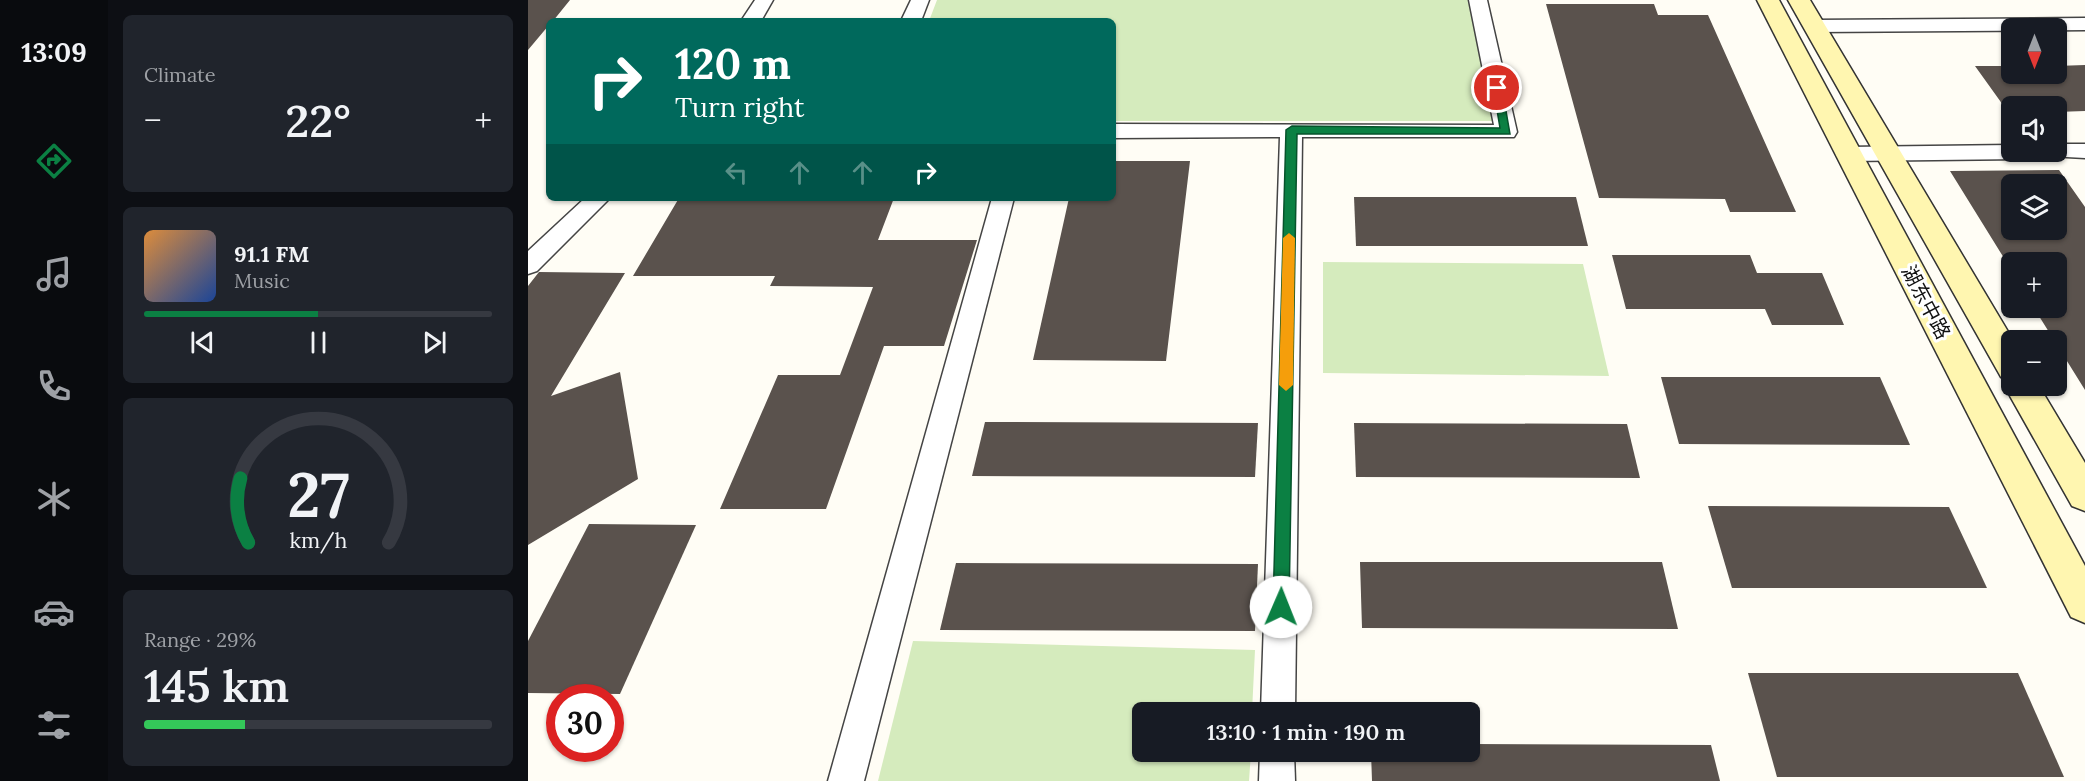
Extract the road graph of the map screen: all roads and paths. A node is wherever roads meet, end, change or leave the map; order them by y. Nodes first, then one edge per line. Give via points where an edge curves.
1 (764, 0) edge
2 (920, 0) edge
3 (1478, 0) edge
4 (1768, 0) edge
5 (1800, 0) edge
6 (753, 18) edge
7 (912, 18) edge
8 (2085, 24) edge
9 (1814, 26) junction
10 (1292, 130) junction
11 (1116, 131) edge
12 (2085, 150) edge
13 (2067, 151) edge
14 (2001, 152) edge
15 (1847, 154) junction
16 (1888, 154) junction
17 (596, 201) edge
18 (1002, 201) edge
19 (528, 265) edge
20 (2001, 349) edge
21 (2028, 396) edge
22 (2085, 495) edge
23 (2085, 604) edge
24 (1278, 702) edge
25 (1277, 762) edge
26 (846, 781) edge
27 (1277, 781) edge

1 - 6 street
2 - 7 street
3 - 10 street via 1506,132
4 - 15 main road, 湖东中路
5 - 9 main road, 湖东中路
8 - 9 street
9 - 16 main road, 湖东中路
10 - 11 street
10 - 24 street
12 - 13 street
14 - 16 street
15 - 16 street
15 - 23 main road, 湖东中路
16 - 20 main road, 湖东中路
17 - 19 street
18 - 26 street
21 - 22 main road
25 - 27 street

